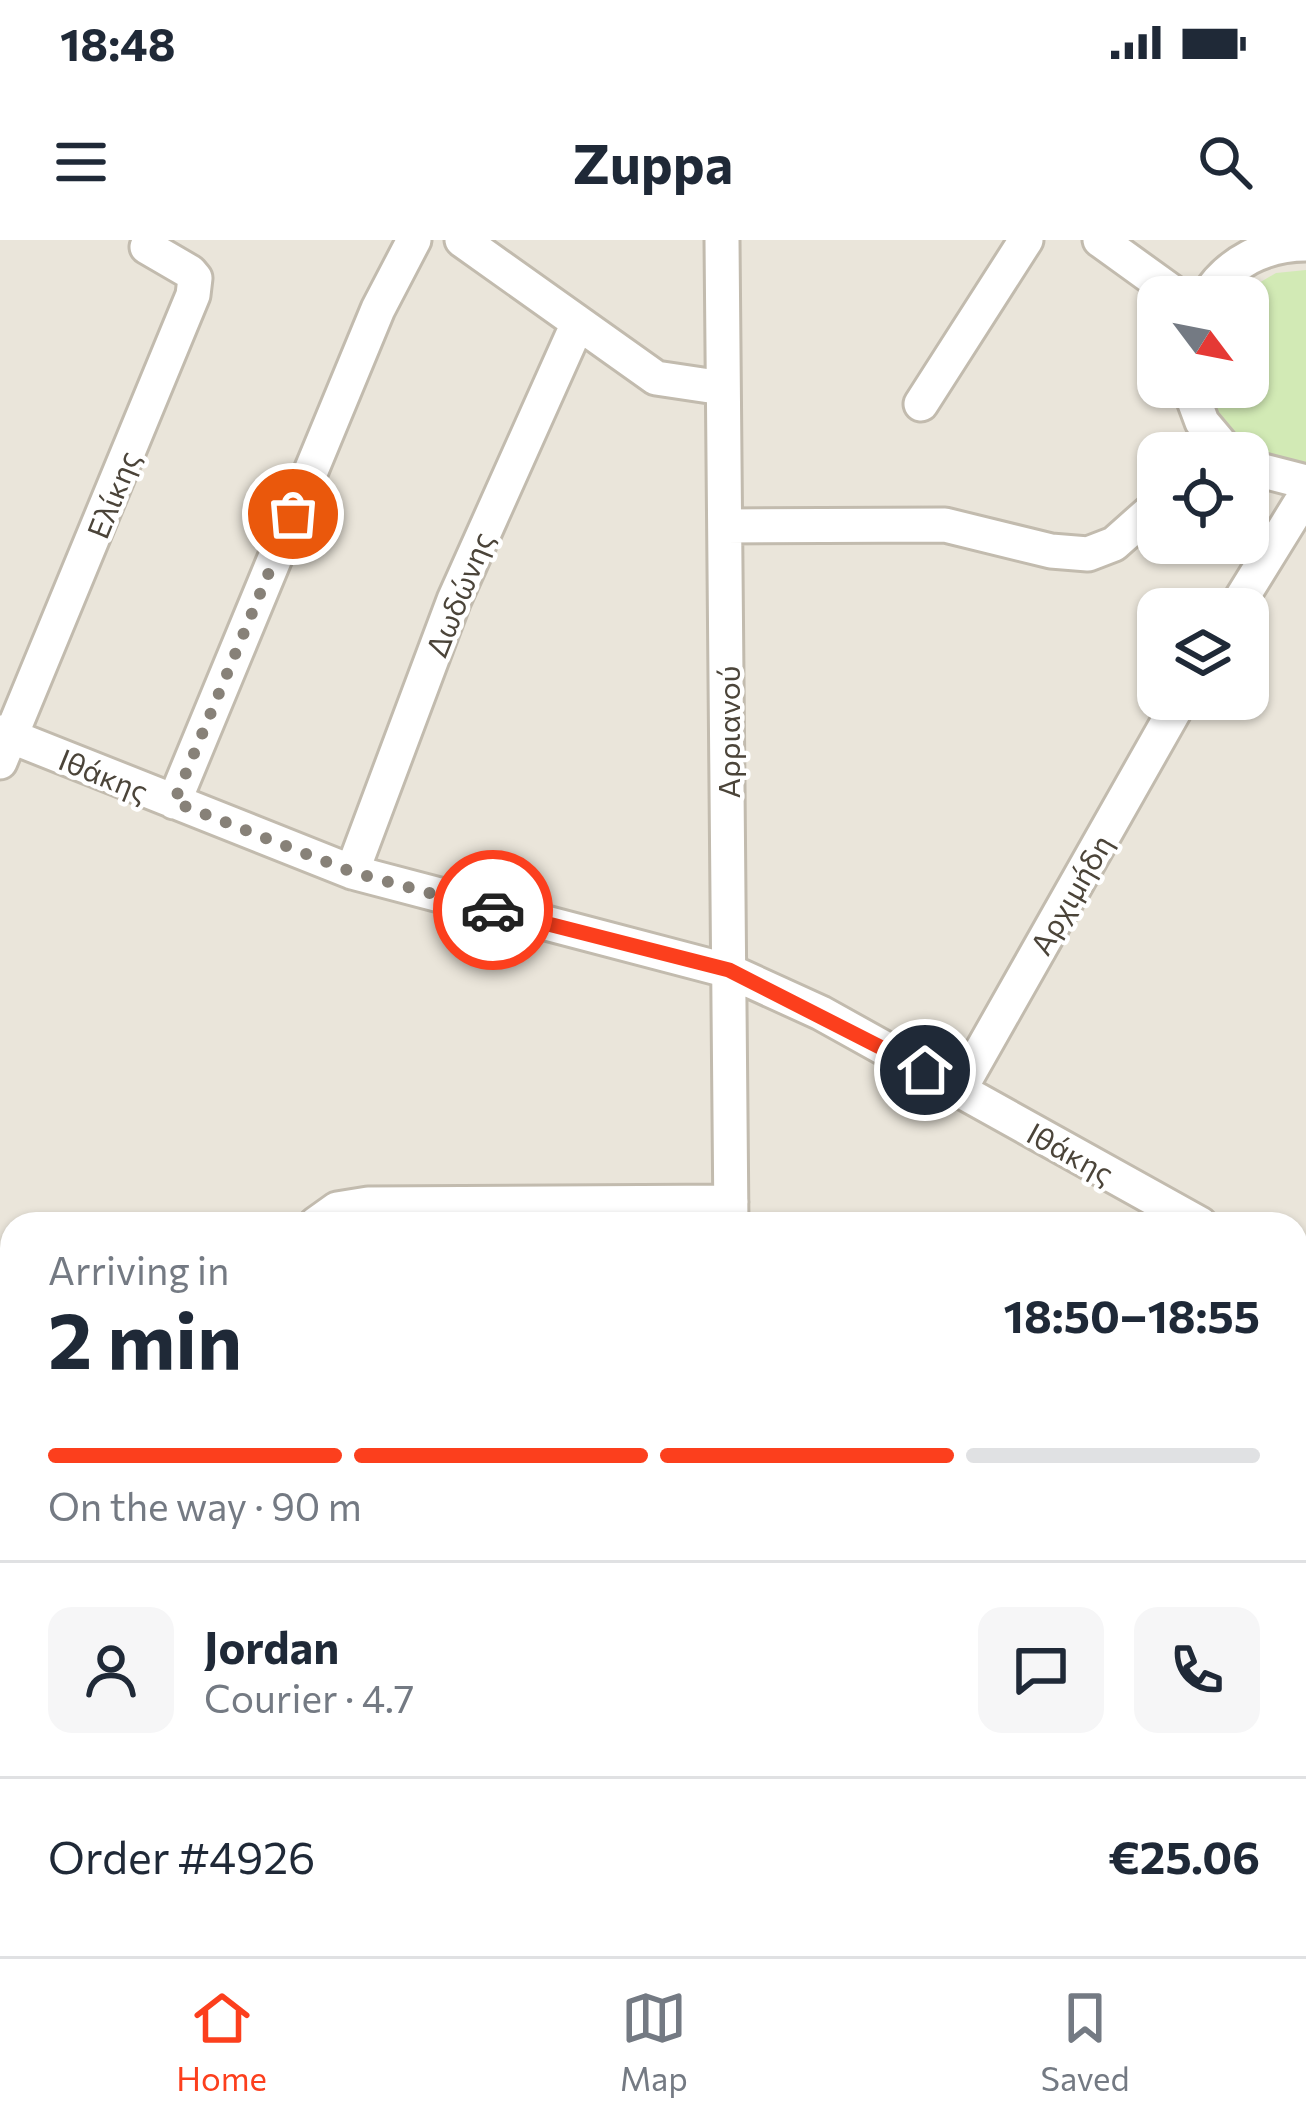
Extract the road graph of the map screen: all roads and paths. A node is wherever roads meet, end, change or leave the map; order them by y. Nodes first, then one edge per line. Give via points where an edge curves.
1 (414, 240) edge
2 (462, 240) edge
3 (722, 240) edge
4 (1026, 240) edge
5 (1100, 240) edge
6 (1285, 243) edge
7 (147, 247) dead end
8 (1150, 276) edge
9 (1226, 276) edge
10 (578, 323) junction
11 (723, 388) junction
12 (921, 404) dead end
13 (1269, 472) edge
14 (1306, 482) edge
15 (1306, 494) edge
16 (1137, 524) edge
17 (725, 526) junction
18 (1248, 588) edge
19 (1169, 720) edge
20 (4, 743) edge
21 (174, 802) junction
22 (352, 872) junction
23 (729, 970) junction
24 (960, 1089) junction
25 (334, 1212) edge
26 (684, 1212) edge
27 (731, 1212) edge
28 (1179, 1212) edge

1 - 21 street via 378,309
2 - 10 street
3 - 11 street, Αρριανού
4 - 12 street
5 - 8 street
6 - 9 street
7 - 20 street, Ελίκης via 190,272 193,295
10 - 11 street via 656,378
10 - 22 street, Δωδώνης via 454,600
11 - 17 street, Αρριανού
13 - 14 street
15 - 18 street
16 - 17 street via 1088,554 945,525
17 - 23 street, Αρριανού
19 - 24 street, Αρχιμήδη
20 - 21 street, Ιθάκης
21 - 22 street, Ιθάκης
22 - 23 street, Ιθάκης
23 - 24 street, Ιθάκης
23 - 27 street, Αρριανού
24 - 28 street, Ιθάκης
25 - 26 street via 356,1205

